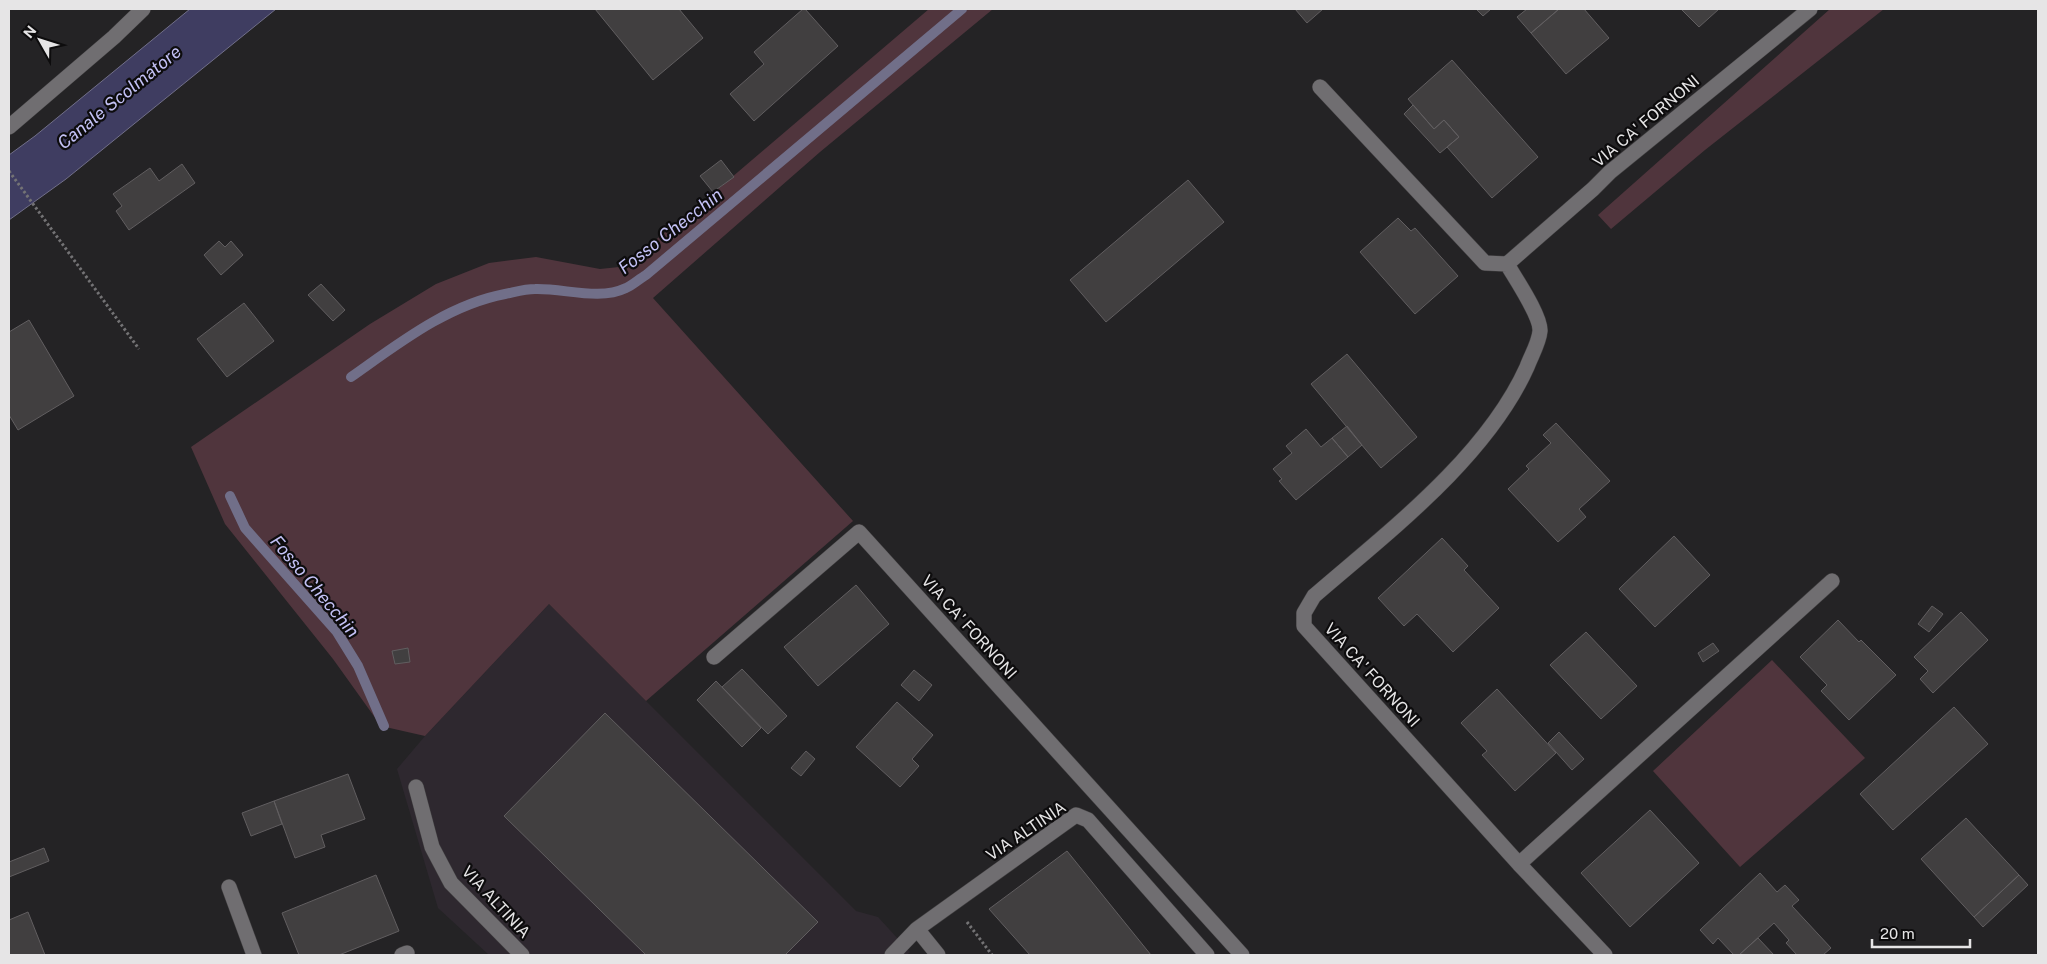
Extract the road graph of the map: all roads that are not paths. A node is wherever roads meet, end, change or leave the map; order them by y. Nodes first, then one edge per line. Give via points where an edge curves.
1 (143, 9) edge
2 (1810, 9) edge
3 (1320, 87) dead end
4 (9, 127) edge
5 (1507, 264) junction
6 (1832, 581) dead end
7 (714, 657) dead end
8 (416, 787) dead end
9 (1519, 864) junction
10 (228, 887) dead end
11 (918, 929) junction
12 (254, 955) edge
13 (522, 955) edge
14 (892, 955) edge
15 (938, 955) edge
16 (1207, 955) edge
17 (1242, 955) edge
18 (1605, 955) edge

1 - 4 street
2 - 5 street, VIA CA' FORNONI via 1610,172
3 - 5 street via 1485,263
5 - 9 street, VIA CA' FORNONI via 1534,310 1540,330 1522,378 1480,440 1449,476 1314,596 1304,614 1304,626
6 - 9 street
7 - 17 street, VIA CA' FORNONI via 859,532
8 - 13 street, VIA ALTINIA via 432,847 451,883
9 - 18 street, VIA CA' FORNONI
10 - 12 street
11 - 14 street, VIA ALTINIA
11 - 15 street
11 - 16 street, VIA ALTINIA via 1076,815 1088,820

